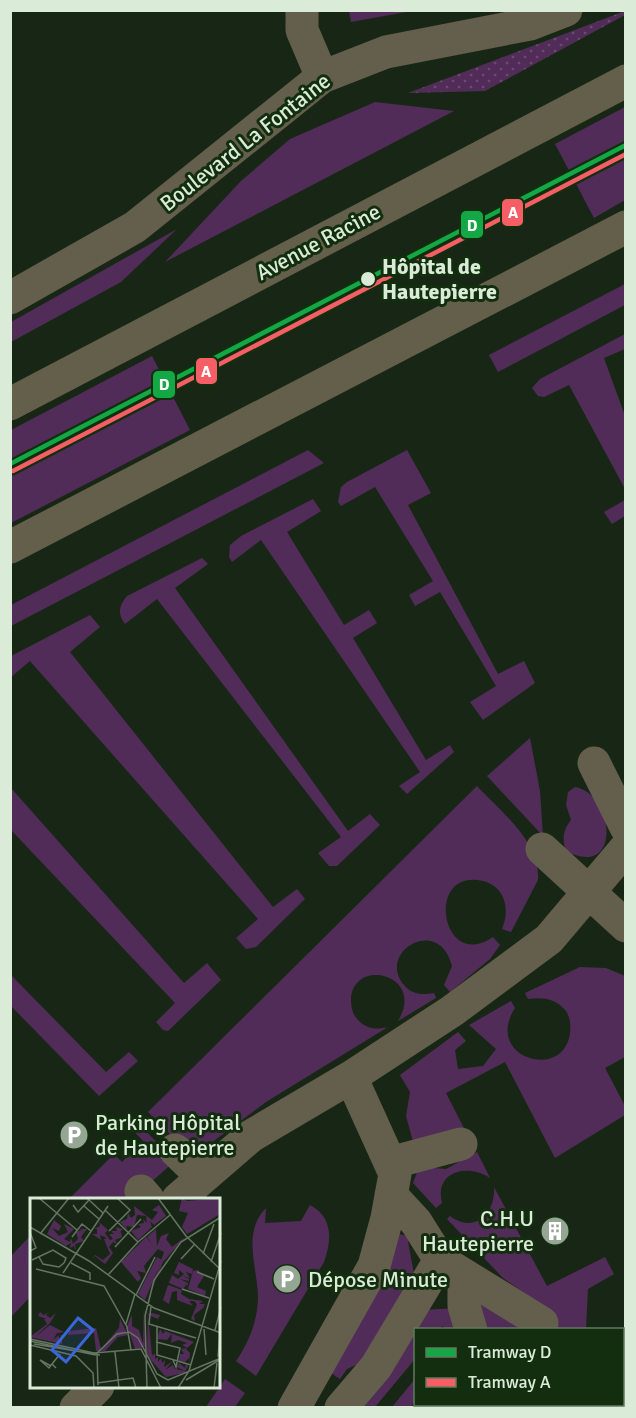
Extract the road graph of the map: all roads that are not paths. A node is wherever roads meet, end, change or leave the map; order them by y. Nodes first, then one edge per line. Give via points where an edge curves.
1 (302, 10) edge
2 (566, 10) edge
3 (322, 77) junction
4 (626, 81) edge
5 (626, 227) edge
6 (10, 298) edge
7 (10, 404) edge
8 (10, 547) edge
9 (594, 763) dead end
10 (626, 828) edge
11 (626, 848) edge
12 (542, 849) dead end
13 (588, 893) junction
14 (626, 926) edge
15 (351, 1077) junction
16 (461, 1144) dead end
17 (175, 1149) dead end
18 (203, 1177) junction
19 (390, 1179) junction
20 (179, 1198) edge
21 (452, 1267) junction
22 (542, 1323) dead end
23 (471, 1328) edge
24 (96, 1388) edge
25 (76, 1407) edge
26 (294, 1407) edge
27 (341, 1407) edge

1 - 3 street via 302,30
2 - 3 street, Boulevard La Fontaine via 530,24 386,52
3 - 6 street, Boulevard La Fontaine via 135,227
4 - 7 street, Avenue Racine
5 - 8 street
9 - 10 street
11 - 13 street
12 - 13 street
13 - 14 street
13 - 15 street via 549,939 452,1011
15 - 18 street via 251,1136
15 - 19 street
16 - 19 street
17 - 18 street
18 - 20 street
19 - 21 street via 416,1222
19 - 26 street via 374,1266
21 - 22 street
21 - 23 street
21 - 27 street
24 - 25 street

